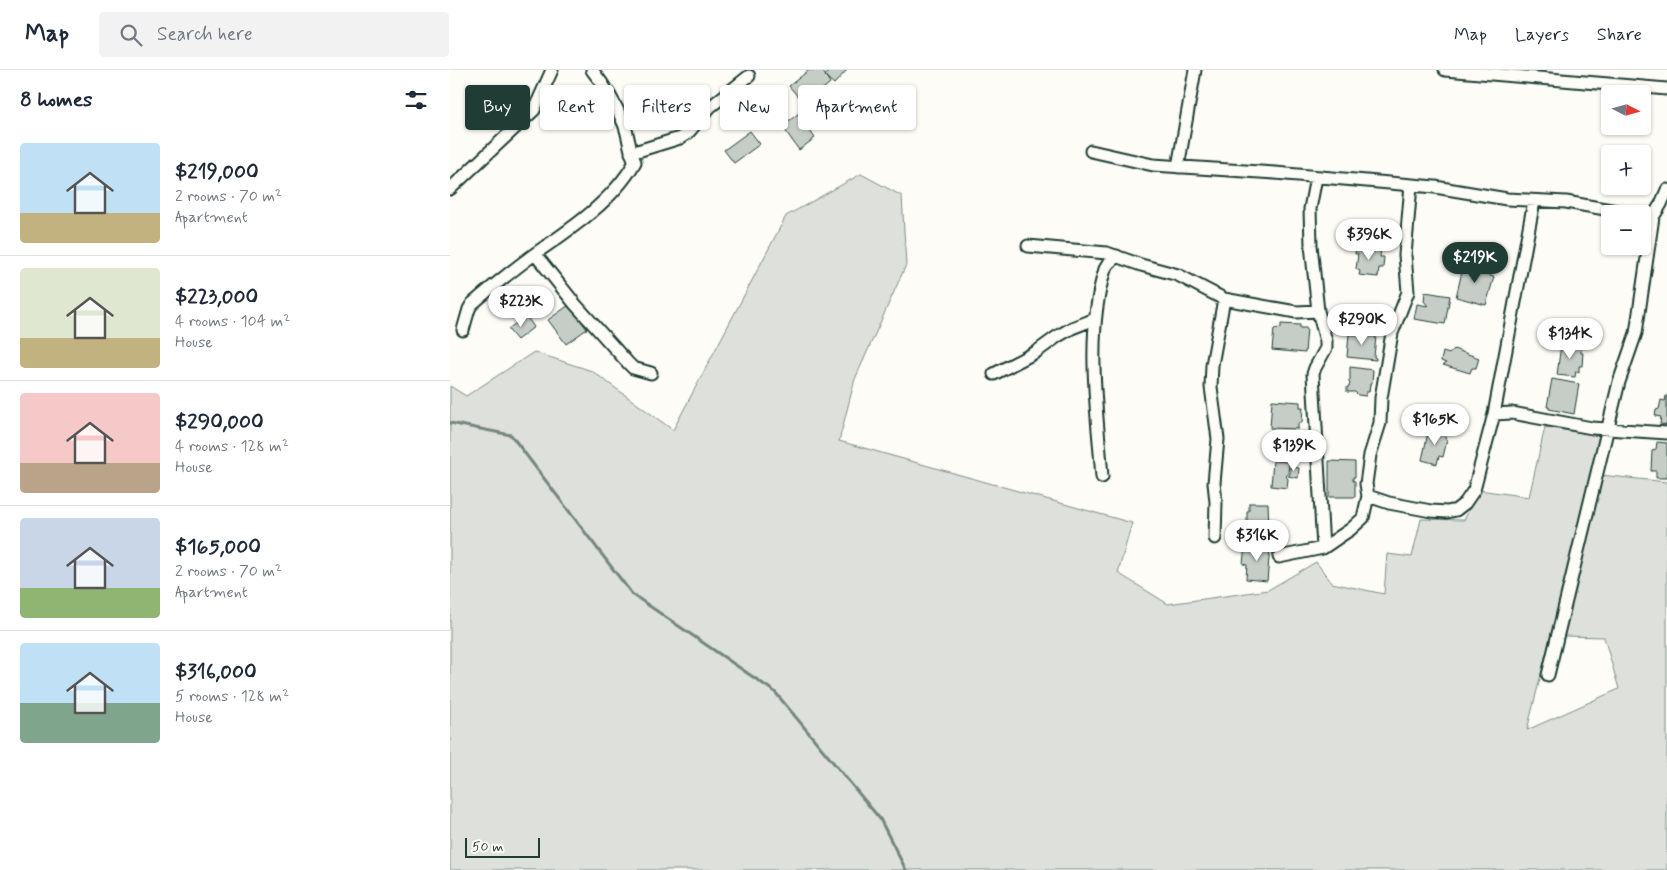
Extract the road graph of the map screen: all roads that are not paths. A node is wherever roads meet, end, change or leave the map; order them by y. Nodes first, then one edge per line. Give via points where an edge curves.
1 (552, 70) edge
2 (592, 70) edge
3 (1195, 70) edge
4 (1445, 70) edge
5 (1555, 75) edge
6 (749, 76) dead end
7 (1667, 89) edge
8 (1091, 151) dead end
9 (631, 153) junction
10 (1178, 167) junction
11 (1316, 177) junction
12 (1411, 185) junction
13 (450, 189) edge
14 (1667, 190) edge
15 (1534, 201) junction
16 (1664, 204) edge
17 (1601, 208) edge
18 (1651, 214) edge
19 (1028, 246) dead end
20 (535, 254) junction
21 (1644, 255) edge
22 (1117, 256) junction
23 (1224, 299) junction
24 (1318, 311) junction
25 (1095, 320) junction
26 (463, 330) dead end
27 (651, 373) dead end
28 (994, 374) dead end
29 (1494, 414) junction
30 (1608, 428) junction
31 (1667, 433) edge
32 (1102, 477) dead end
33 (1368, 496) junction
34 (1215, 538) dead end
35 (1323, 548) junction
36 (1279, 557) dead end
37 (1548, 675) dead end

1 - 13 street via 534,110
2 - 9 street via 604,85 625,125
3 - 10 street
4 - 5 street
5 - 7 street
6 - 9 street via 704,114 688,134
8 - 10 street
9 - 20 street via 635,162 621,182 570,230
10 - 11 street
11 - 12 street
11 - 24 street via 1310,226
12 - 15 street
12 - 33 street via 1404,255 1408,292 1392,333 1380,423 1370,455 1366,484
14 - 16 street
15 - 17 street
15 - 29 street
16 - 18 street
19 - 22 street
20 - 26 street via 472,304
20 - 27 street via 628,363 633,368
21 - 30 street via 1636,333
22 - 23 street via 1178,275
22 - 25 street via 1105,269
23 - 24 street via 1290,311
23 - 34 street via 1211,387 1218,449 1214,482
24 - 35 street via 1326,341 1326,348 1313,374
25 - 28 street via 1072,328
25 - 32 street
29 - 30 street via 1512,413 1570,425
29 - 33 street via 1474,490 1456,510 1432,511
30 - 31 street
30 - 37 street
33 - 35 street via 1363,518
35 - 36 street

